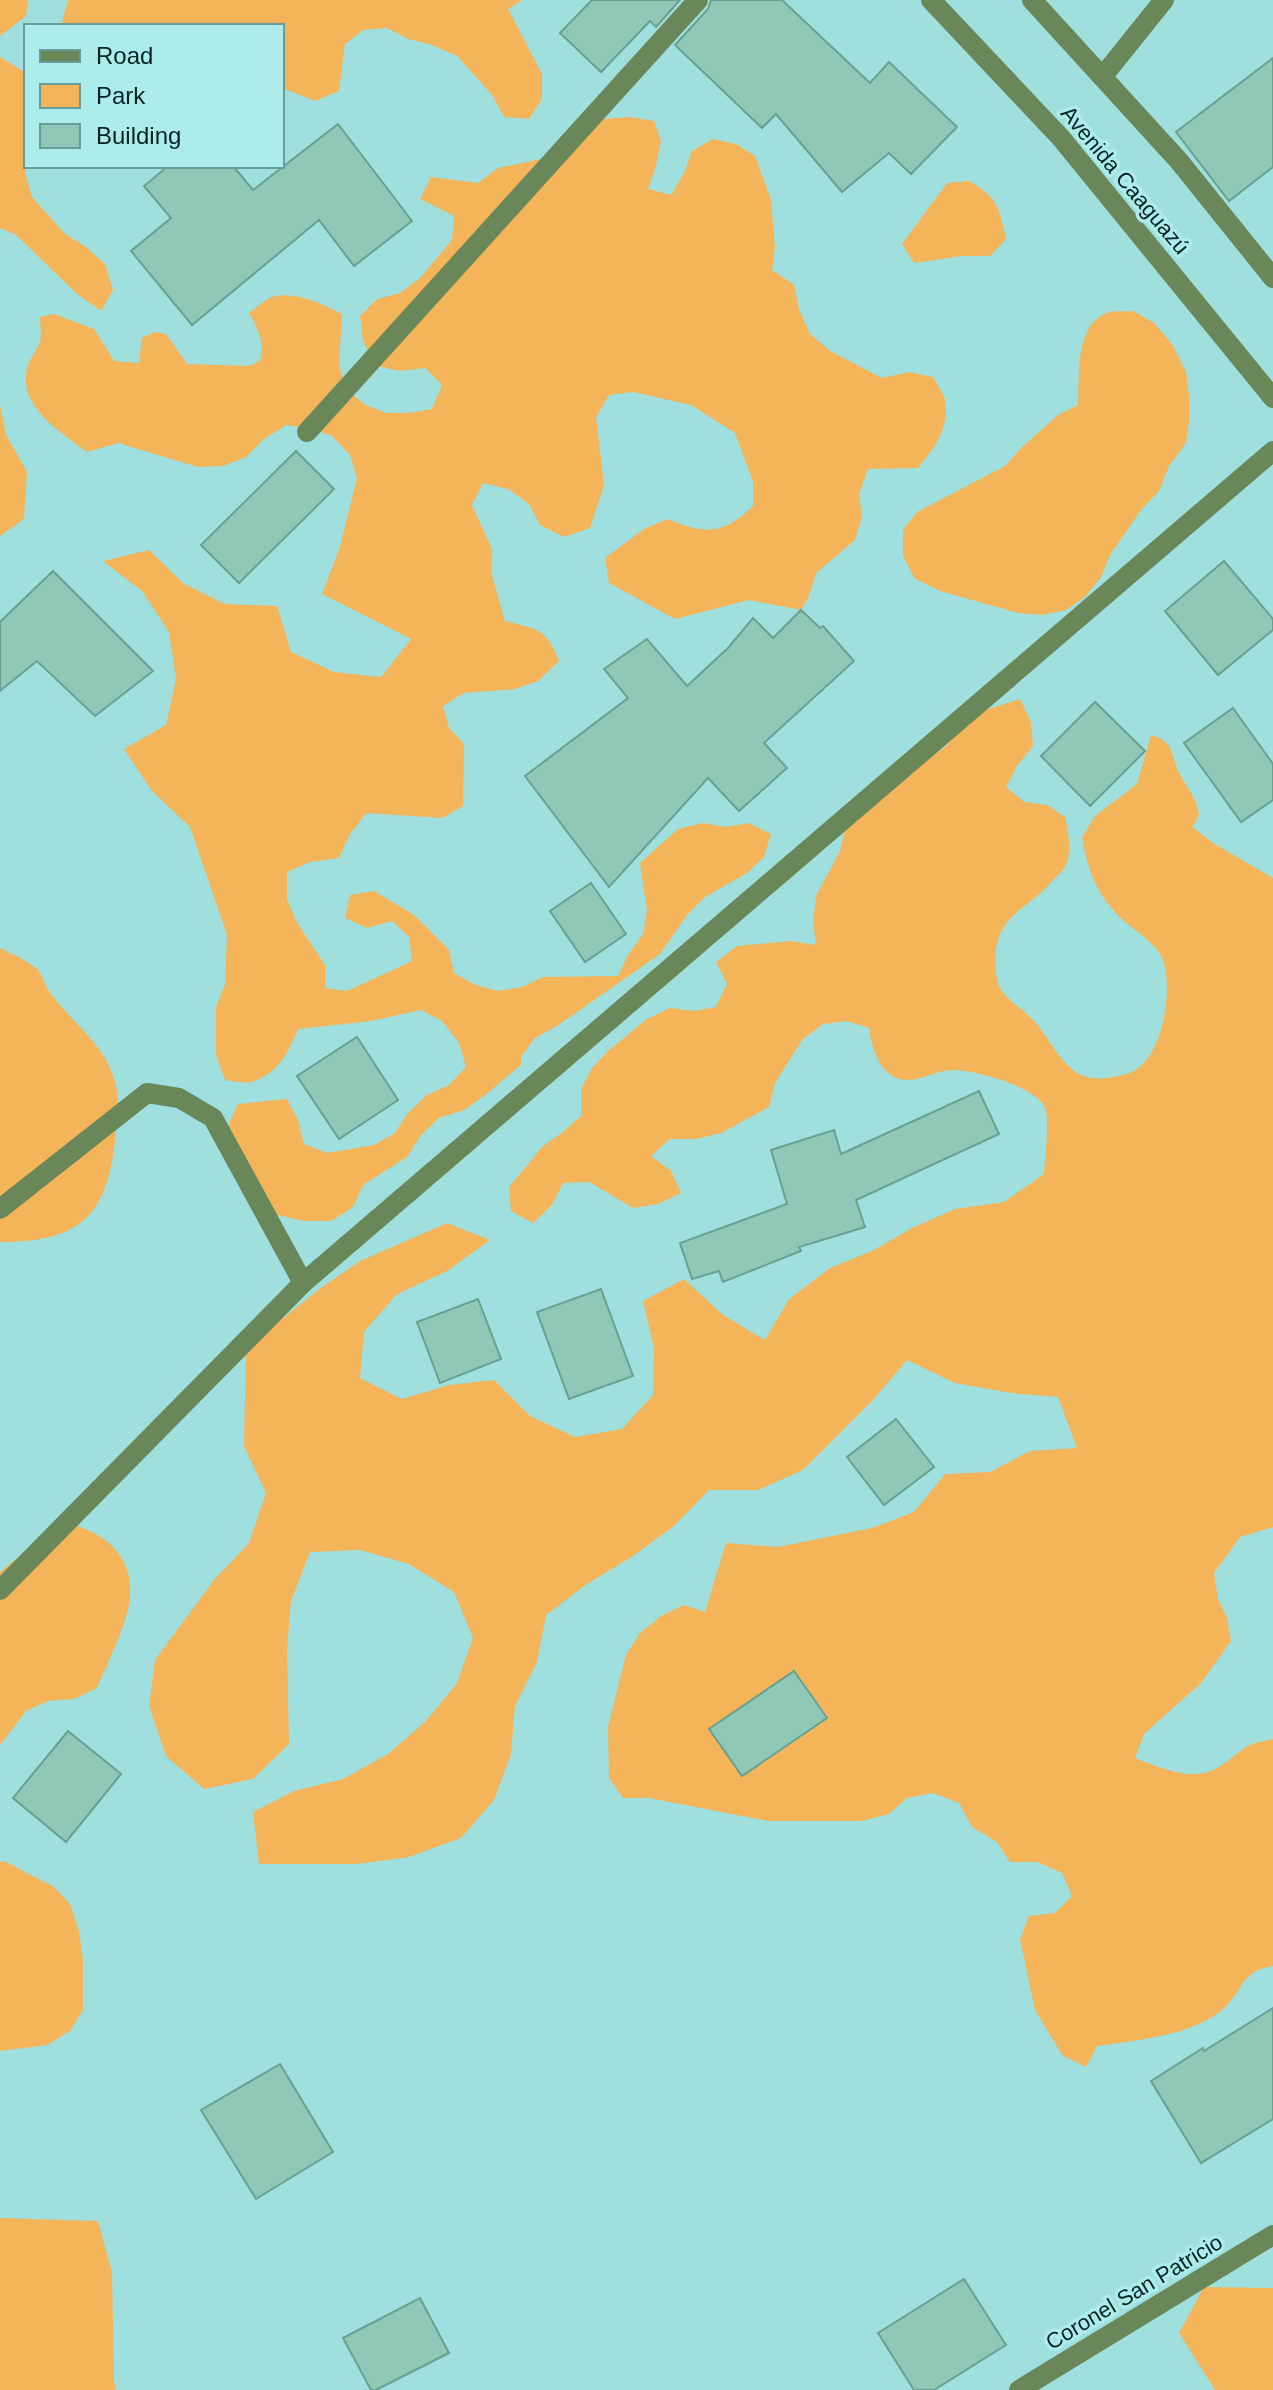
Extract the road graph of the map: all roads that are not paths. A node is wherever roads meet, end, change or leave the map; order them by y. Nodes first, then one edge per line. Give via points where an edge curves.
1 (698, 0) edge
2 (931, 0) edge
3 (1032, 0) edge
4 (1164, 0) edge
5 (1103, 76) junction
6 (1273, 278) edge
7 (1273, 398) edge
8 (307, 432) dead end
9 (1273, 451) edge
10 (0, 1209) edge
11 (303, 1283) junction
12 (0, 1590) edge
13 (1273, 2235) edge
14 (1019, 2390) edge

1 - 8 street
2 - 7 street, Avenida Caaguazú via 1061,138
3 - 5 street
4 - 5 street
5 - 6 street
9 - 11 street
10 - 11 street via 147,1093 179,1098 213,1118
11 - 12 street
13 - 14 street, Coronel San Patricio

